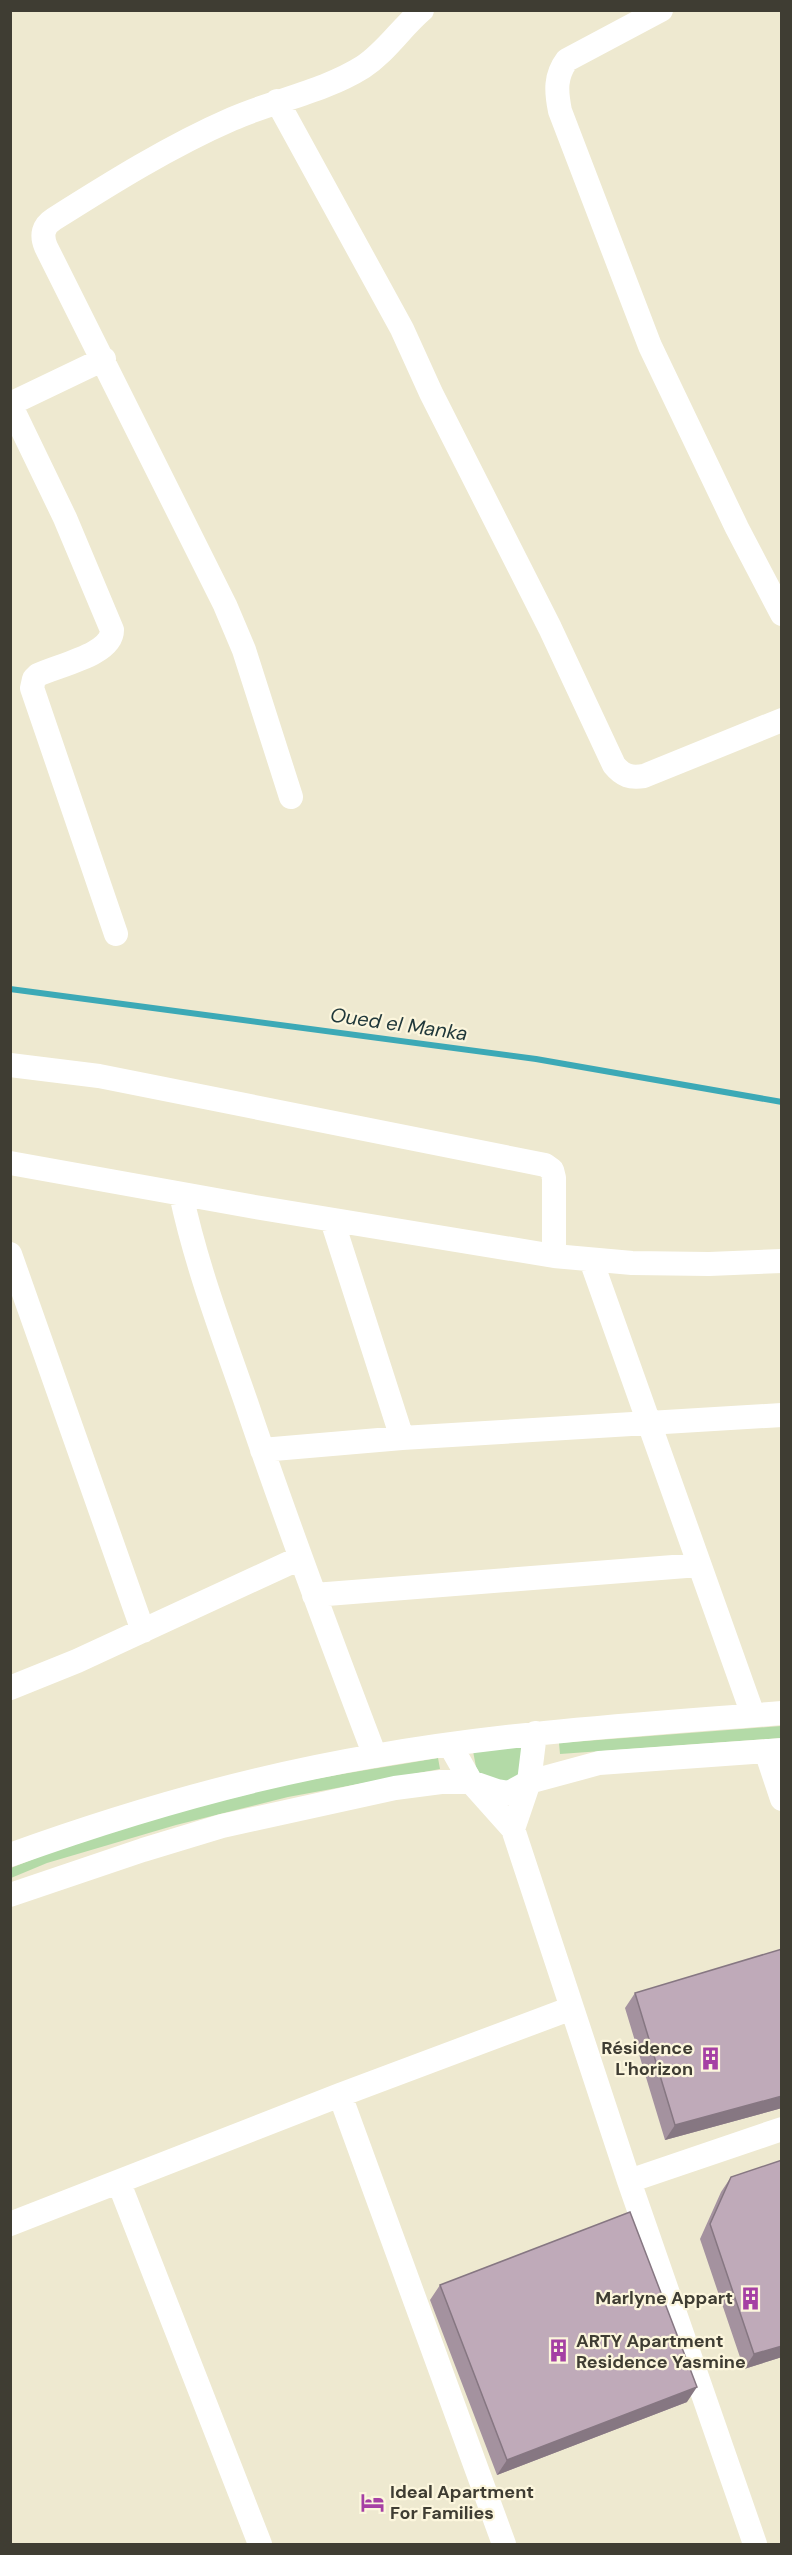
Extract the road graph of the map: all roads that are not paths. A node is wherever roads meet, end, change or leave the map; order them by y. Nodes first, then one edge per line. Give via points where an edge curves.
1 (422, 10) edge
2 (661, 10) edge
3 (277, 101) junction
4 (104, 358) junction
5 (10, 404) edge
6 (782, 614) edge
7 (782, 720) edge
8 (291, 797) dead end
9 (116, 934) dead end
10 (10, 1065) edge
11 (10, 1163) edge
12 (181, 1194) junction
13 (332, 1220) junction
14 (10, 1254) edge
15 (554, 1256) junction
16 (591, 1260) junction
17 (782, 1261) edge
18 (782, 1415) edge
19 (648, 1422) junction
20 (402, 1438) junction
21 (262, 1450) junction
22 (300, 1558) junction
23 (699, 1565) junction
24 (314, 1595) junction
25 (143, 1631) junction
26 (12, 1682) edge
27 (782, 1713) edge
28 (753, 1715) junction
29 (535, 1733) junction
30 (450, 1745) junction
31 (774, 1751) edge
32 (375, 1755) junction
33 (471, 1782) junction
34 (529, 1782) junction
35 (782, 1798) edge
36 (513, 1829) junction
37 (10, 1855) edge
38 (10, 1895) edge
39 (572, 2008) junction
40 (340, 2095) junction
41 (782, 2129) edge
42 (630, 2181) junction
43 (119, 2183) junction
44 (10, 2224) edge
45 (260, 2544) edge
46 (504, 2544) edge
47 (755, 2544) edge

1 - 3 street via 363,67
2 - 6 street via 567,60 557,81 560,111 650,346
3 - 4 street via 228,120 167,152 44,228 46,247
3 - 7 street via 402,329 619,772 644,776
4 - 5 street
4 - 8 street via 225,605 244,650
5 - 9 street via 112,630 104,648 38,675 32,688
10 - 15 street via 99,1076 544,1165 552,1170 554,1178
11 - 12 street
12 - 13 street
12 - 21 street via 203,1279
13 - 15 street
13 - 20 street
14 - 25 street
15 - 16 street
16 - 17 street
16 - 19 street
18 - 19 street
19 - 20 street
19 - 23 street
20 - 21 street
21 - 22 street
22 - 24 street
22 - 25 street
23 - 24 street
23 - 28 street
24 - 32 street
25 - 26 street
27 - 28 street
28 - 29 street
29 - 30 street
29 - 34 street
30 - 32 street
30 - 33 street
31 - 34 street via 599,1763
31 - 35 street
32 - 37 street via 187,1798
33 - 34 street via 508,1792
33 - 36 street
33 - 38 street via 395,1788 222,1826
34 - 36 street
36 - 39 street
39 - 40 street
39 - 42 street
40 - 43 street
40 - 46 street
41 - 42 street
42 - 47 street
43 - 44 street
43 - 45 street

